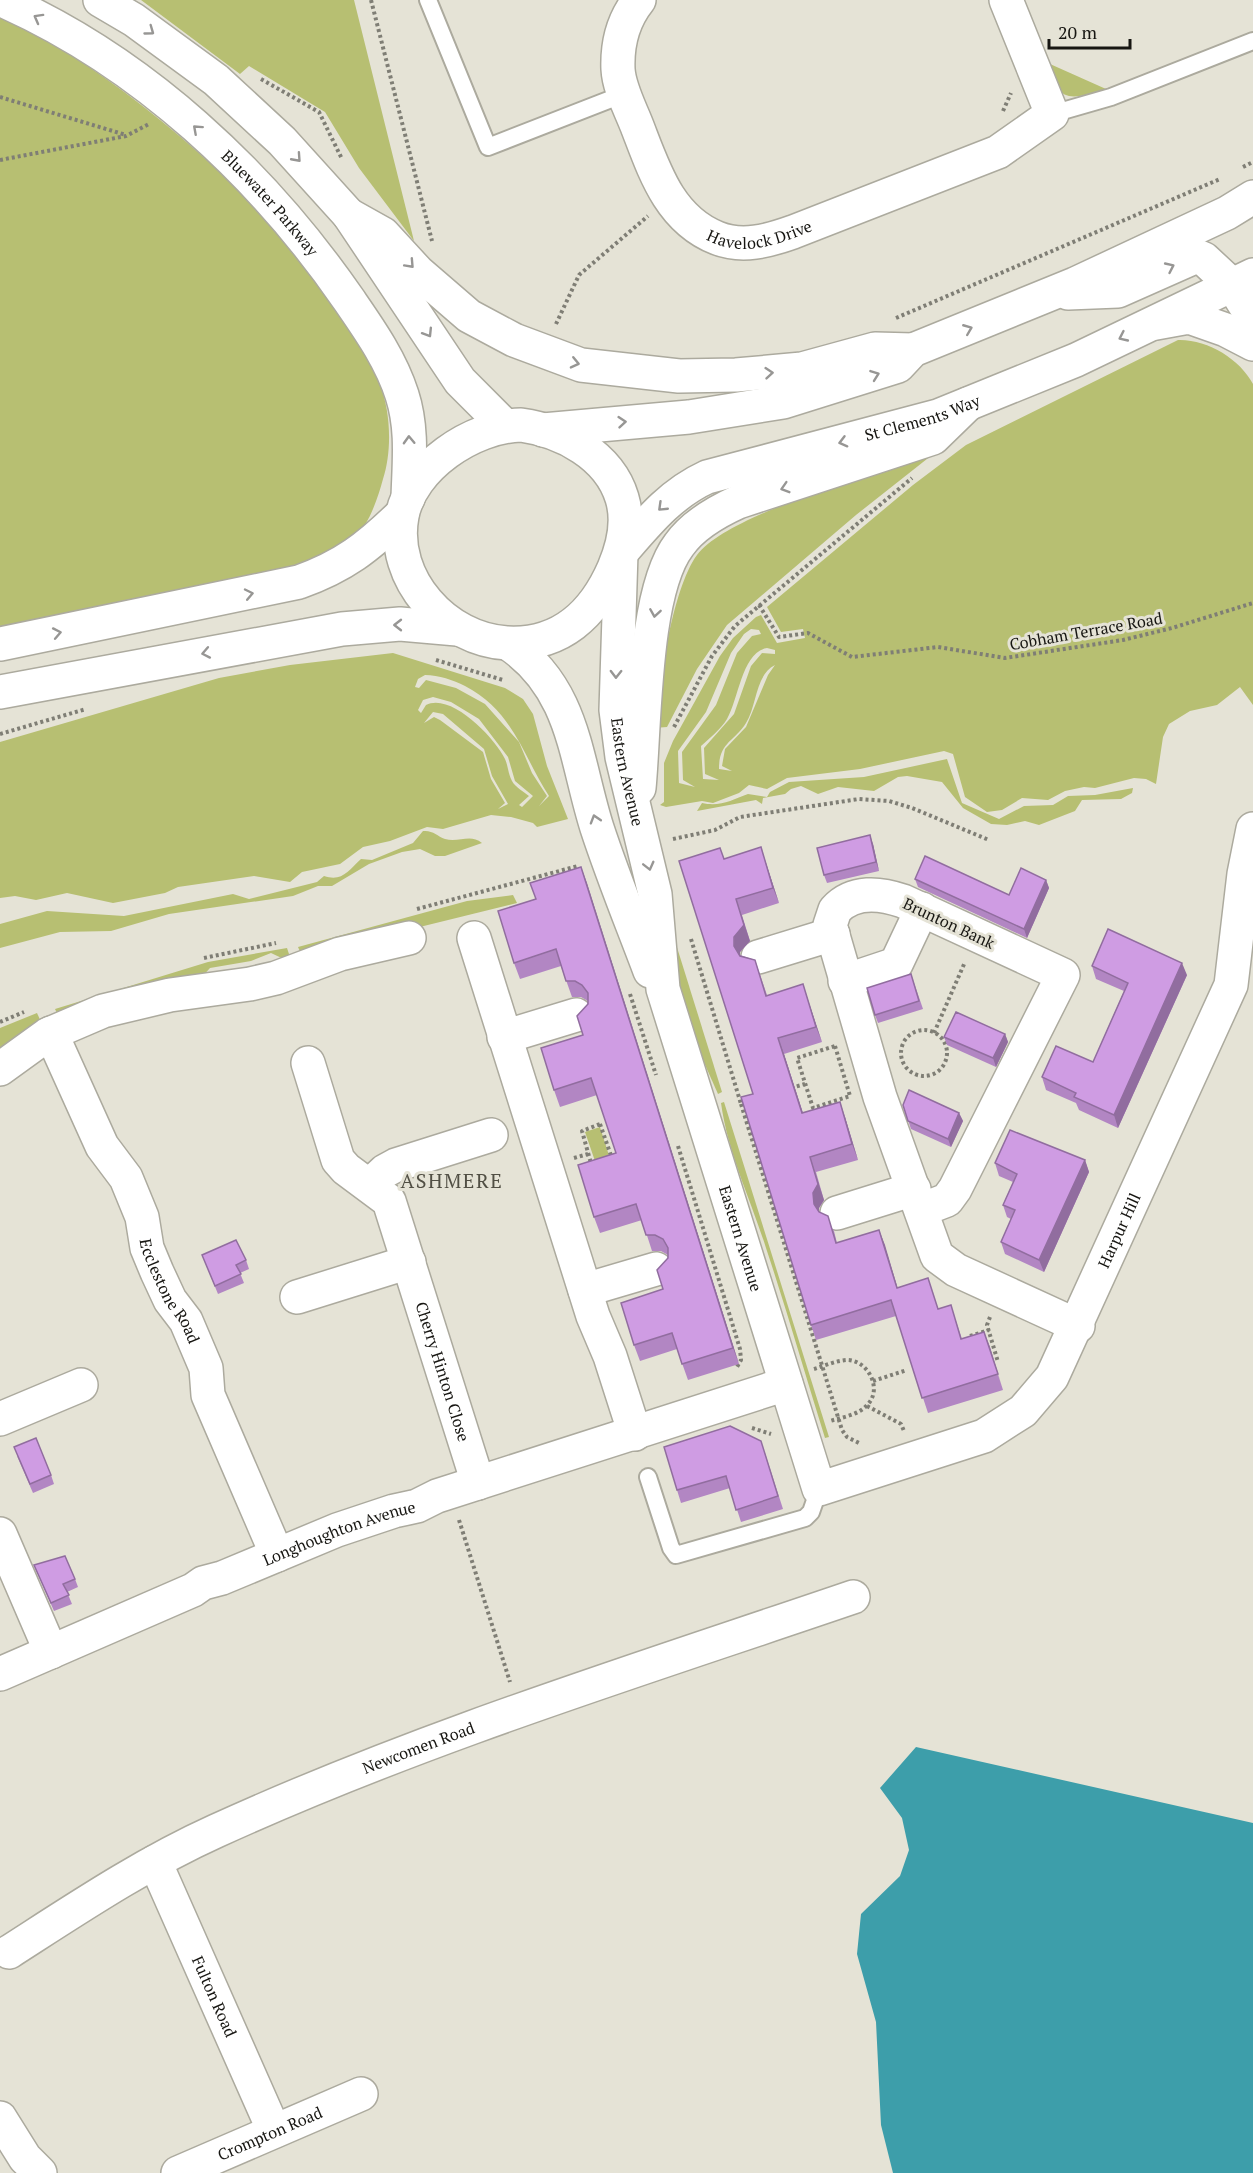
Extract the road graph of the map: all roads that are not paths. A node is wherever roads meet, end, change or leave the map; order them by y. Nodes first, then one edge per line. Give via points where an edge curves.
1 (2, 0) edge
2 (100, 0) edge
3 (428, 0) edge
4 (639, 0) edge
5 (1006, 0) edge
6 (1253, 41) edge
7 (624, 94) junction
8 (1052, 114) junction
9 (1253, 197) edge
10 (349, 215) junction
11 (1243, 280) edge
12 (1054, 293) junction
13 (1253, 318) edge
14 (1154, 323) junction
15 (1253, 344) edge
16 (913, 350) junction
17 (968, 404) junction
18 (505, 426) junction
19 (543, 430) junction
20 (405, 506) junction
21 (621, 553) junction
22 (457, 629) junction
23 (0, 644) edge
24 (508, 644) junction
25 (0, 692) edge
26 (636, 817) junction
27 (1253, 830) edge
28 (922, 909) junction
29 (832, 934) junction
30 (409, 938) dead end
31 (474, 938) dead end
32 (758, 957) dead end
33 (845, 981) junction
34 (663, 989) junction
35 (576, 1015) edge
36 (51, 1033) junction
37 (504, 1037) junction
38 (308, 1063) dead end
39 (0, 1069) edge
40 (491, 1135) dead end
41 (370, 1185) junction
42 (917, 1199) junction
43 (837, 1213) dead end
44 (409, 1262) junction
45 (656, 1269) edge
46 (585, 1290) junction
47 (297, 1297) dead end
48 (1078, 1326) junction
49 (800, 1377) junction
50 (81, 1385) dead end
51 (0, 1419) edge
52 (635, 1434) junction
53 (648, 1477) dead end
54 (464, 1487) junction
55 (819, 1489) junction
56 (0, 1534) edge
57 (277, 1555) junction
58 (853, 1597) dead end
59 (51, 1652) junction
60 (0, 1674) edge
61 (155, 1862) junction
62 (9, 1952) dead end
63 (361, 2094) dead end
64 (0, 2118) edge
65 (274, 2131) junction
66 (40, 2173) edge
67 (178, 2173) edge

20 -> 1 street, Bluewater Parkway via 410,436 400,388 362,319 296,230 233,162 173,108 90,48
2 -> 10 street via 135,20 236,97
3 - 7 lane via 488,147
4 - 7 street, Havelock Drive via 620,34 618,70
5 - 8 street
6 - 8 lane via 1111,97
7 - 8 street, Havelock Drive via 669,200 690,223 717,238 742,243 793,232 987,157
9 - 12 street via 1227,213
10 -> 16 street via 383,234 469,316 522,344 581,365 679,376 736,375 802,369 875,349
10 -> 18 street via 456,376
12 -> 11 street via 1118,291 1197,256
11 - 13 street
11 - 14 street, St Clements Way
16 -> 12 street
14 - 15 street via 1189,317
14 -> 17 street, St Clements Way
19 -> 16 street via 689,417 783,402 898,366
17 -> 21 street, St Clements Way via 938,416 707,477 667,502
17 -> 26 street via 933,438 738,502 708,518 683,540 666,568 655,611
18 - 19 street
18 - 20 street via 452,450 423,476
19 - 21 street, Eastern Avenue via 589,452 609,474 623,503
20 - 22 street, Bluewater Parkway via 401,537 410,576 428,603
23 -> 20 street via 299,582 355,557
21 - 24 street via 600,597 575,623 537,641
21 -> 26 street, Eastern Avenue via 616,710
22 - 24 street
22 -> 25 street via 400,624 342,629
34 -> 24 street, Eastern Avenue via 650,973 612,871 591,809 567,714 539,671
26 -> 34 street, Eastern Avenue via 656,894
27 - 48 street, Harpur Hill via 1244,874 1232,986
28 - 29 street, Brunton Bank via 882,895 856,896 832,914
28 - 33 street via 896,964
28 - 42 street, Brunton Bank via 1063,975 955,1189 947,1200
29 - 32 street
29 - 33 street, Brunton Bank
30 - 36 street via 340,954 259,982 132,1003 80,1019
31 - 37 street
33 - 42 street, Brunton Bank via 880,1097
34 - 49 street, Eastern Avenue
35 - 37 street
36 - 39 street
36 - 57 street, Ecclestone Road via 102,1146 126,1178 142,1217 147,1248 168,1298 184,1318 207,1370 208,1395
37 - 46 street
38 - 41 street, Cherry Hinton Close via 336,1157 349,1172
40 - 41 street via 396,1165
41 - 44 street, Cherry Hinton Close via 389,1201
42 - 43 street
42 - 48 street, Brunton Bank via 942,1262
44 - 47 street
44 - 54 street, Cherry Hinton Close
45 - 46 street
46 - 52 street
48 - 55 street, Harpur Hill via 1047,1385 1013,1419 984,1436 869,1452
49 - 52 street, Longhoughton Avenue
49 - 55 street, Eastern Avenue
50 - 51 street
52 - 54 street, Longhoughton Avenue
53 - 55 lane via 676,1555 805,1518
54 - 57 street, Longhoughton Avenue via 417,1506 352,1524
56 - 59 street
57 - 59 street, Longhoughton Avenue via 203,1583
58 - 61 street, Newcomen Road via 415,1747 215,1832
59 - 60 street, Longhoughton Avenue
61 - 62 street, Newcomen Road
61 - 65 street, Fulton Road
63 - 65 street, Crompton Road
64 - 66 street via 25,2158
65 - 67 street, Crompton Road

